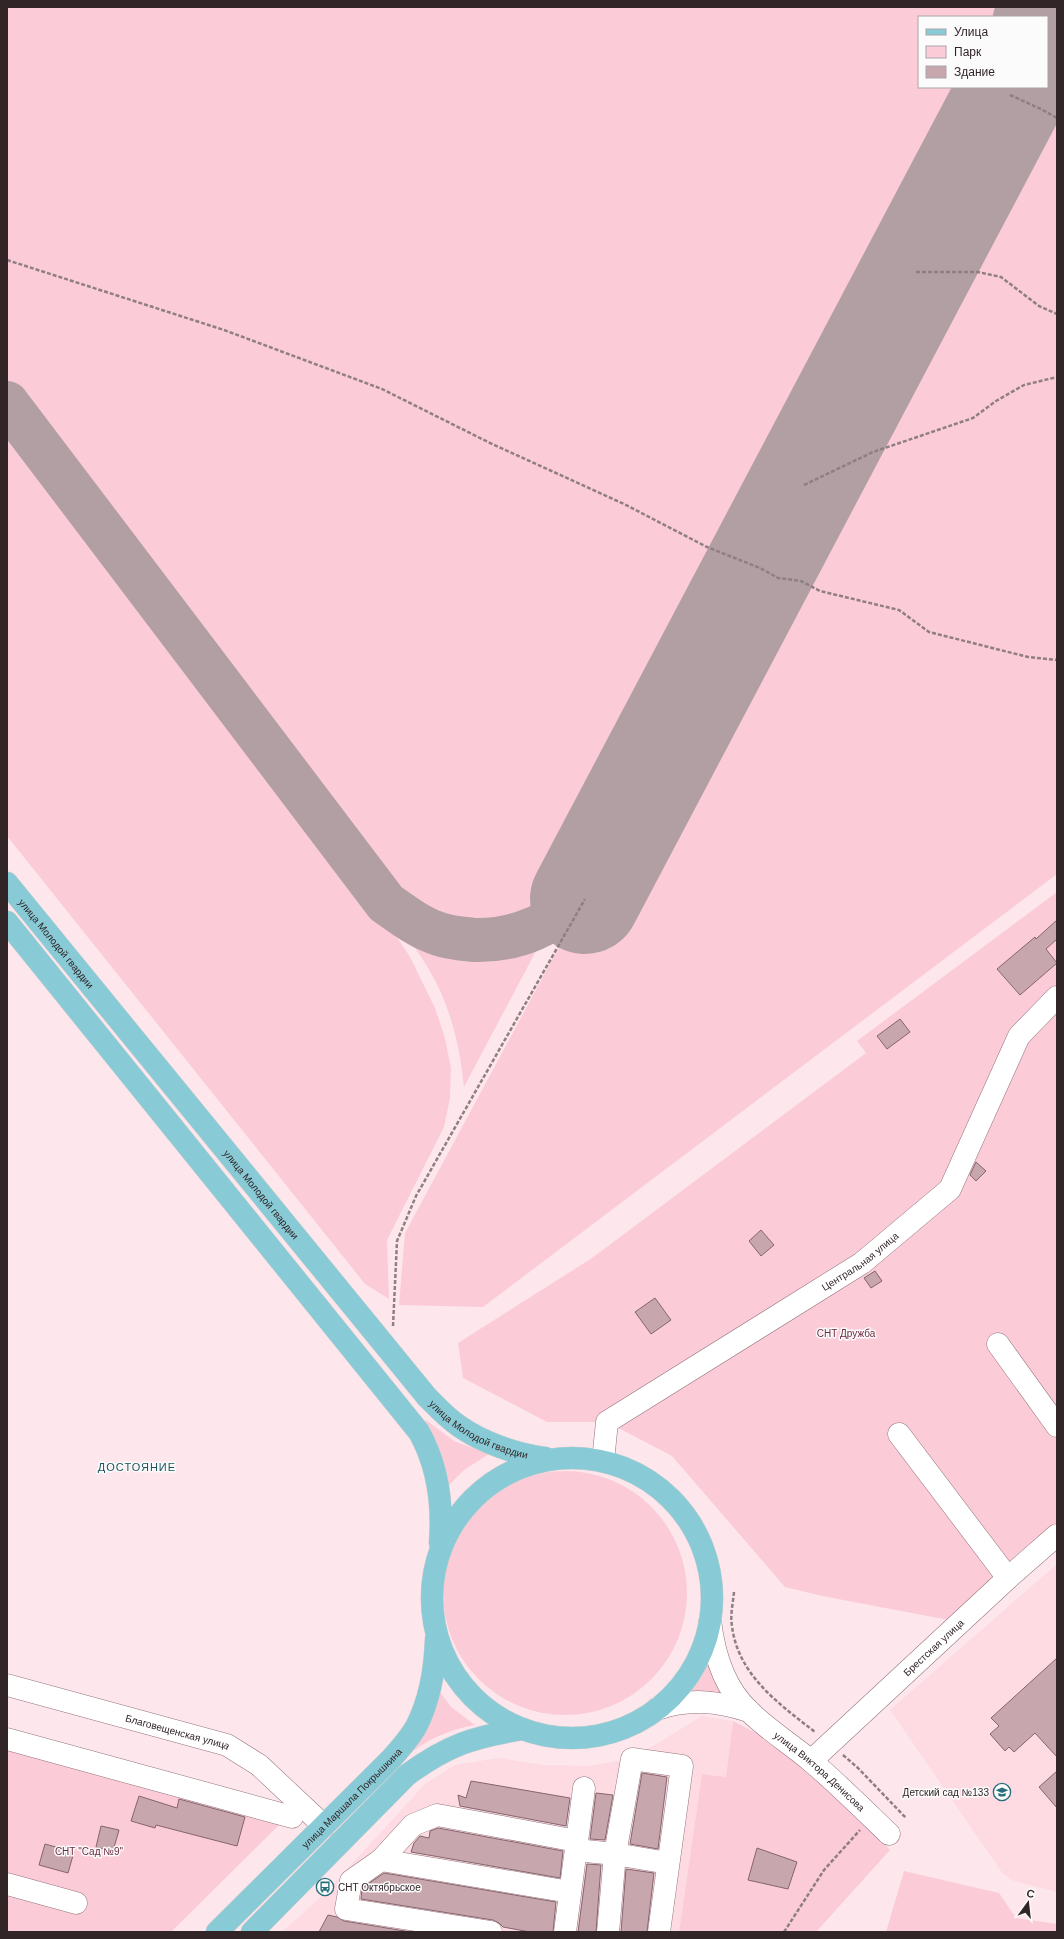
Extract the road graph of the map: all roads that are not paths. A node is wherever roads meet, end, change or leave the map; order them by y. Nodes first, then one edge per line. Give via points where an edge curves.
1 (7, 882) edge
2 (7, 922) edge
3 (1057, 997) edge
4 (998, 1344) dead end
5 (1057, 1426) edge
6 (899, 1434) dead end
7 (550, 1459) junction
8 (603, 1461) junction
9 (1057, 1535) edge
10 (440, 1549) junction
11 (1008, 1578) junction
12 (710, 1621) junction
13 (436, 1636) junction
14 (7, 1685) edge
15 (657, 1709) junction
16 (748, 1711) junction
17 (523, 1729) junction
18 (7, 1739) edge
19 (811, 1761) junction
20 (584, 1788) dead end
21 (292, 1817) dead end
22 (324, 1826) junction
23 (889, 1834) dead end
24 (576, 1846) junction
25 (615, 1854) junction
26 (381, 1860) junction
27 (668, 1863) junction
28 (7, 1884) edge
29 (570, 1892) junction
30 (76, 1903) dead end
31 (217, 1932) edge
32 (252, 1932) edge
33 (491, 1932) edge
34 (565, 1932) edge
35 (608, 1932) edge
36 (659, 1932) edge

1 - 7 main road, улица Молодой гвардии via 427,1397 453,1422 472,1434 521,1453
2 - 10 main road via 419,1432 431,1456 438,1481 442,1522
3 - 8 street, Центральная улица via 1019,1036 950,1189 862,1263 607,1422
4 - 5 street
6 - 11 street
7 - 8 main road via 568,1457
7 - 10 main road via 508,1472 479,1492 456,1518
8 - 12 main road via 631,1471 651,1482 674,1502 688,1520 697,1535 709,1568 712,1597
9 - 11 street, Брестская улица
10 - 13 main road via 432,1583
11 - 19 street, Брестская улица
12 - 15 main road via 692,1670
12 - 16 street, улица Виктора Денисова via 719,1664 736,1696
13 - 17 main road via 450,1668 472,1696 499,1718
13 - 22 main road, улица Маршала Покрышкина via 435,1662 430,1687 416,1728 391,1759
14 - 22 street, Благовещенская улица via 227,1745 259,1765
15 - 16 street, улица Виктора Денисова via 680,1702 696,1701 729,1705
15 - 17 main road via 627,1727 593,1736 558,1737
16 - 19 street, улица Виктора Денисова
17 - 32 main road via 462,1743 428,1759 407,1775
18 - 21 street
19 - 23 street, улица Виктора Денисова
20 - 24 street
22 - 31 main road, улица Маршала Покрышкина
24 - 25 street
24 - 26 street via 437,1815 413,1825
24 - 29 street
25 - 27 street
25 - 27 street via 632,1759 682,1766
25 - 35 street
26 - 29 street
26 - 33 street via 352,1881 346,1909
27 - 36 street
28 - 30 street
29 - 34 street

